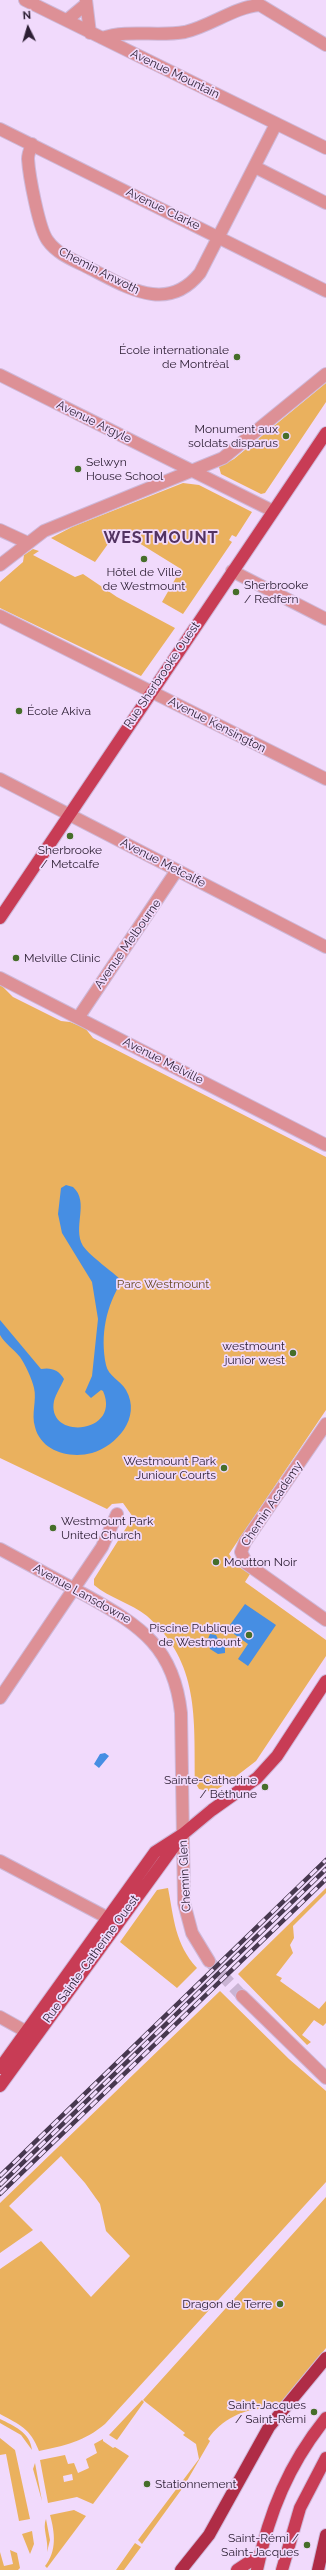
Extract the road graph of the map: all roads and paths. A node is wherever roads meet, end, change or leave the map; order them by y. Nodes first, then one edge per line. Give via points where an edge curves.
1 (25, 0) edge
2 (240, 0) edge
3 (259, 2) edge
4 (85, 3) edge
5 (233, 12) junction
6 (67, 20) junction
7 (90, 32) junction
8 (102, 38) junction
9 (326, 45) edge
10 (276, 124) junction
11 (0, 129) edge
12 (32, 144) junction
13 (326, 148) edge
14 (255, 167) junction
15 (326, 203) edge
16 (218, 237) junction
17 (326, 292) edge
18 (326, 374) edge
19 (0, 376) edge
20 (324, 441) edge
21 (192, 470) junction
22 (273, 511) junction
23 (0, 530) edge
24 (26, 542) junction
25 (0, 565) edge
26 (232, 572) junction
27 (0, 616) edge
28 (326, 619) edge
29 (151, 692) junction
30 (0, 779) edge
31 (326, 779) edge
32 (69, 814) junction
33 (176, 870) junction
34 (0, 918) edge
35 (326, 947) edge
36 (0, 978) edge
37 (78, 1018) junction
38 (326, 1145) edge
39 (326, 1424) edge
40 (117, 1514) dead end
41 (0, 1549) edge
42 (74, 1588) junction
43 (326, 1620) edge
44 (326, 1681) edge
45 (0, 1698) edge
46 (183, 1834) junction
47 (0, 1861) edge
48 (108, 1918) junction
49 (209, 1961) tunnel mouth
50 (242, 1996) tunnel mouth
51 (0, 2016) edge
52 (31, 2034) junction
53 (0, 2068) edge
54 (326, 2078) edge
55 (0, 2086) edge
56 (326, 2358) edge
57 (326, 2418) edge
58 (326, 2458) edge
59 (326, 2535) edge
60 (261, 2554) junction
61 (181, 2570) edge
62 (237, 2570) edge
63 (257, 2570) edge
64 (282, 2570) edge
65 (318, 2570) edge

1 - 6 street, Avenue Mountain
2 - 5 street
3 - 5 street
3 - 9 street
4 - 6 street
4 - 7 street
5 - 8 street via 184,32 128,33
6 - 7 street, Avenue Mountain
7 - 8 street, Avenue Mountain
8 - 10 street, Avenue Mountain
10 - 13 street, Avenue Mountain
10 - 14 street, Chemin Anwoth
11 - 12 street, Avenue Clarke
12 - 16 street, Avenue Clarke
12 - 16 street, Chemin Anwoth via 28,159 46,240 63,254 131,289 157,295 185,287 200,273
14 - 15 street
14 - 16 street, Chemin Anwoth
16 - 17 street, Avenue Clarke
18 - 21 street via 232,452
19 - 21 street, Avenue Argyle
20 - 22 main road, Rue Sherbrooke Ouest
21 - 22 street, Avenue Argyle
21 - 24 street via 63,522
22 - 26 main road, Rue Sherbrooke Ouest
23 - 24 street
24 - 25 street
26 - 28 street
26 - 29 main road, Rue Sherbrooke Ouest
27 - 29 street, Avenue Kensington
29 - 31 street, Avenue Kensington
29 - 32 main road, Rue Sherbrooke Ouest
30 - 32 street, Avenue Metcalfe
32 - 33 street, Avenue Metcalfe
32 - 34 main road, Rue Sherbrooke Ouest
33 - 35 street, Avenue Metcalfe
33 - 37 street, Avenue Melbourne
36 - 37 street, Avenue Melville
37 - 38 street, Avenue Melville
39 - 43 street, Chemin Academy via 245,1542 241,1552 248,1565
40 - 42 street via 106,1541
41 - 42 street, Avenue Lansdowne
42 - 45 street
42 - 46 street, Avenue Lansdowne via 138,1626 158,1648 172,1673 181,1713
44 - 46 main road, Rue Sainte-Catherine Ouest via 267,1768 246,1788 212,1810
46 - 48 main road, Rue Sainte-Catherine Ouest via 155,1852
46 - 49 street, Chemin Glen via 185,1911 192,1933
46 - 52 main road, Rue Sainte-Catherine Ouest
47 - 48 street
48 - 52 main road, Rue Sainte-Catherine Ouest
50 - 54 street
51 - 52 street
52 - 53 main road, Rue Sainte-Catherine Ouest
52 - 55 main road, Rue Sainte-Catherine Ouest
56 - 61 highway via 269,2427 209,2535
57 - 60 main road via 300,2452 285,2481 270,2518
58 - 64 main road via 300,2508
59 - 65 highway
60 - 62 main road
60 - 63 main road

